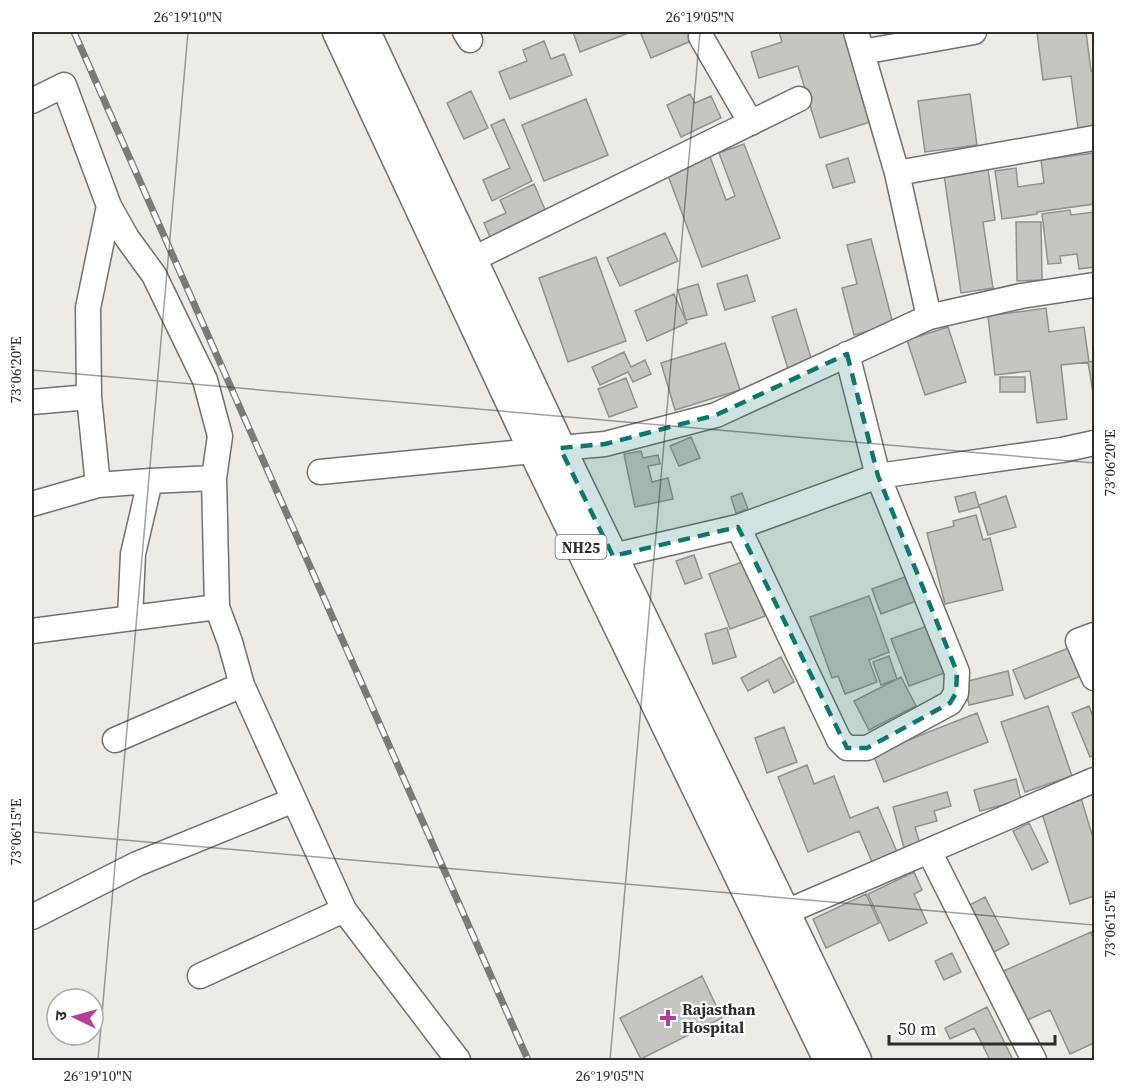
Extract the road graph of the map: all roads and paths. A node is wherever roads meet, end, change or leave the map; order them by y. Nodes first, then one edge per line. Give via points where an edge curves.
1 (338, 32) edge
2 (366, 32) edge
3 (974, 32) edge
4 (701, 37) dead end
5 (859, 42) edge
6 (799, 99) dead end
7 (32, 101) edge
8 (751, 123) junction
9 (1095, 138) edge
10 (897, 173) junction
11 (109, 206) junction
12 (473, 259) junction
13 (1095, 285) edge
14 (929, 317) junction
15 (847, 354) junction
16 (89, 397) junction
17 (32, 402) edge
18 (1095, 443) edge
19 (547, 449) junction
20 (320, 472) dead end
21 (878, 476) junction
22 (214, 478) junction
23 (150, 481) junction
24 (98, 486) junction
25 (32, 504) edge
26 (738, 526) junction
27 (613, 556) junction
28 (217, 607) junction
29 (130, 618) junction
30 (32, 631) edge
31 (1095, 635) edge
32 (1095, 678) edge
33 (242, 685) junction
34 (115, 740) dead end
35 (1095, 780) edge
36 (294, 800) junction
37 (928, 851) junction
38 (344, 910) junction
39 (786, 912) junction
40 (32, 918) edge
41 (200, 976) dead end
42 (458, 1060) edge
43 (829, 1060) edge
44 (856, 1060) edge
45 (1034, 1060) edge

1 - 19 main road, NH25
2 - 12 main road, NH25
3 - 5 street
4 - 8 street
5 - 10 street
6 - 8 street
7 - 11 street via 64,85
8 - 12 street
9 - 10 street
10 - 14 street
11 - 16 street via 88,308
11 - 22 street via 154,275 205,380 220,436
12 - 19 main road, NH25
13 - 14 street via 1021,296
14 - 15 street
15 - 19 street via 716,414 605,444
15 - 21 street
16 - 17 street
16 - 24 street
18 - 21 street
19 - 20 street
19 - 27 main road, NH25
19 - 43 main road, NH25
21 - 26 street
21 - 26 street via 957,672 957,685 950,703 867,748 847,748 839,740
22 - 23 street
22 - 28 street
23 - 24 street
23 - 29 street via 133,554
24 - 25 street
26 - 27 street
27 - 39 main road, NH25
28 - 29 street
28 - 33 street
29 - 30 street
31 - 32 street via 1078,641
33 - 34 street
33 - 36 street
35 - 37 street
36 - 38 street
36 - 40 street via 137,864
37 - 39 street
37 - 45 street
38 - 41 street
38 - 42 street
39 - 44 main road, NH25

